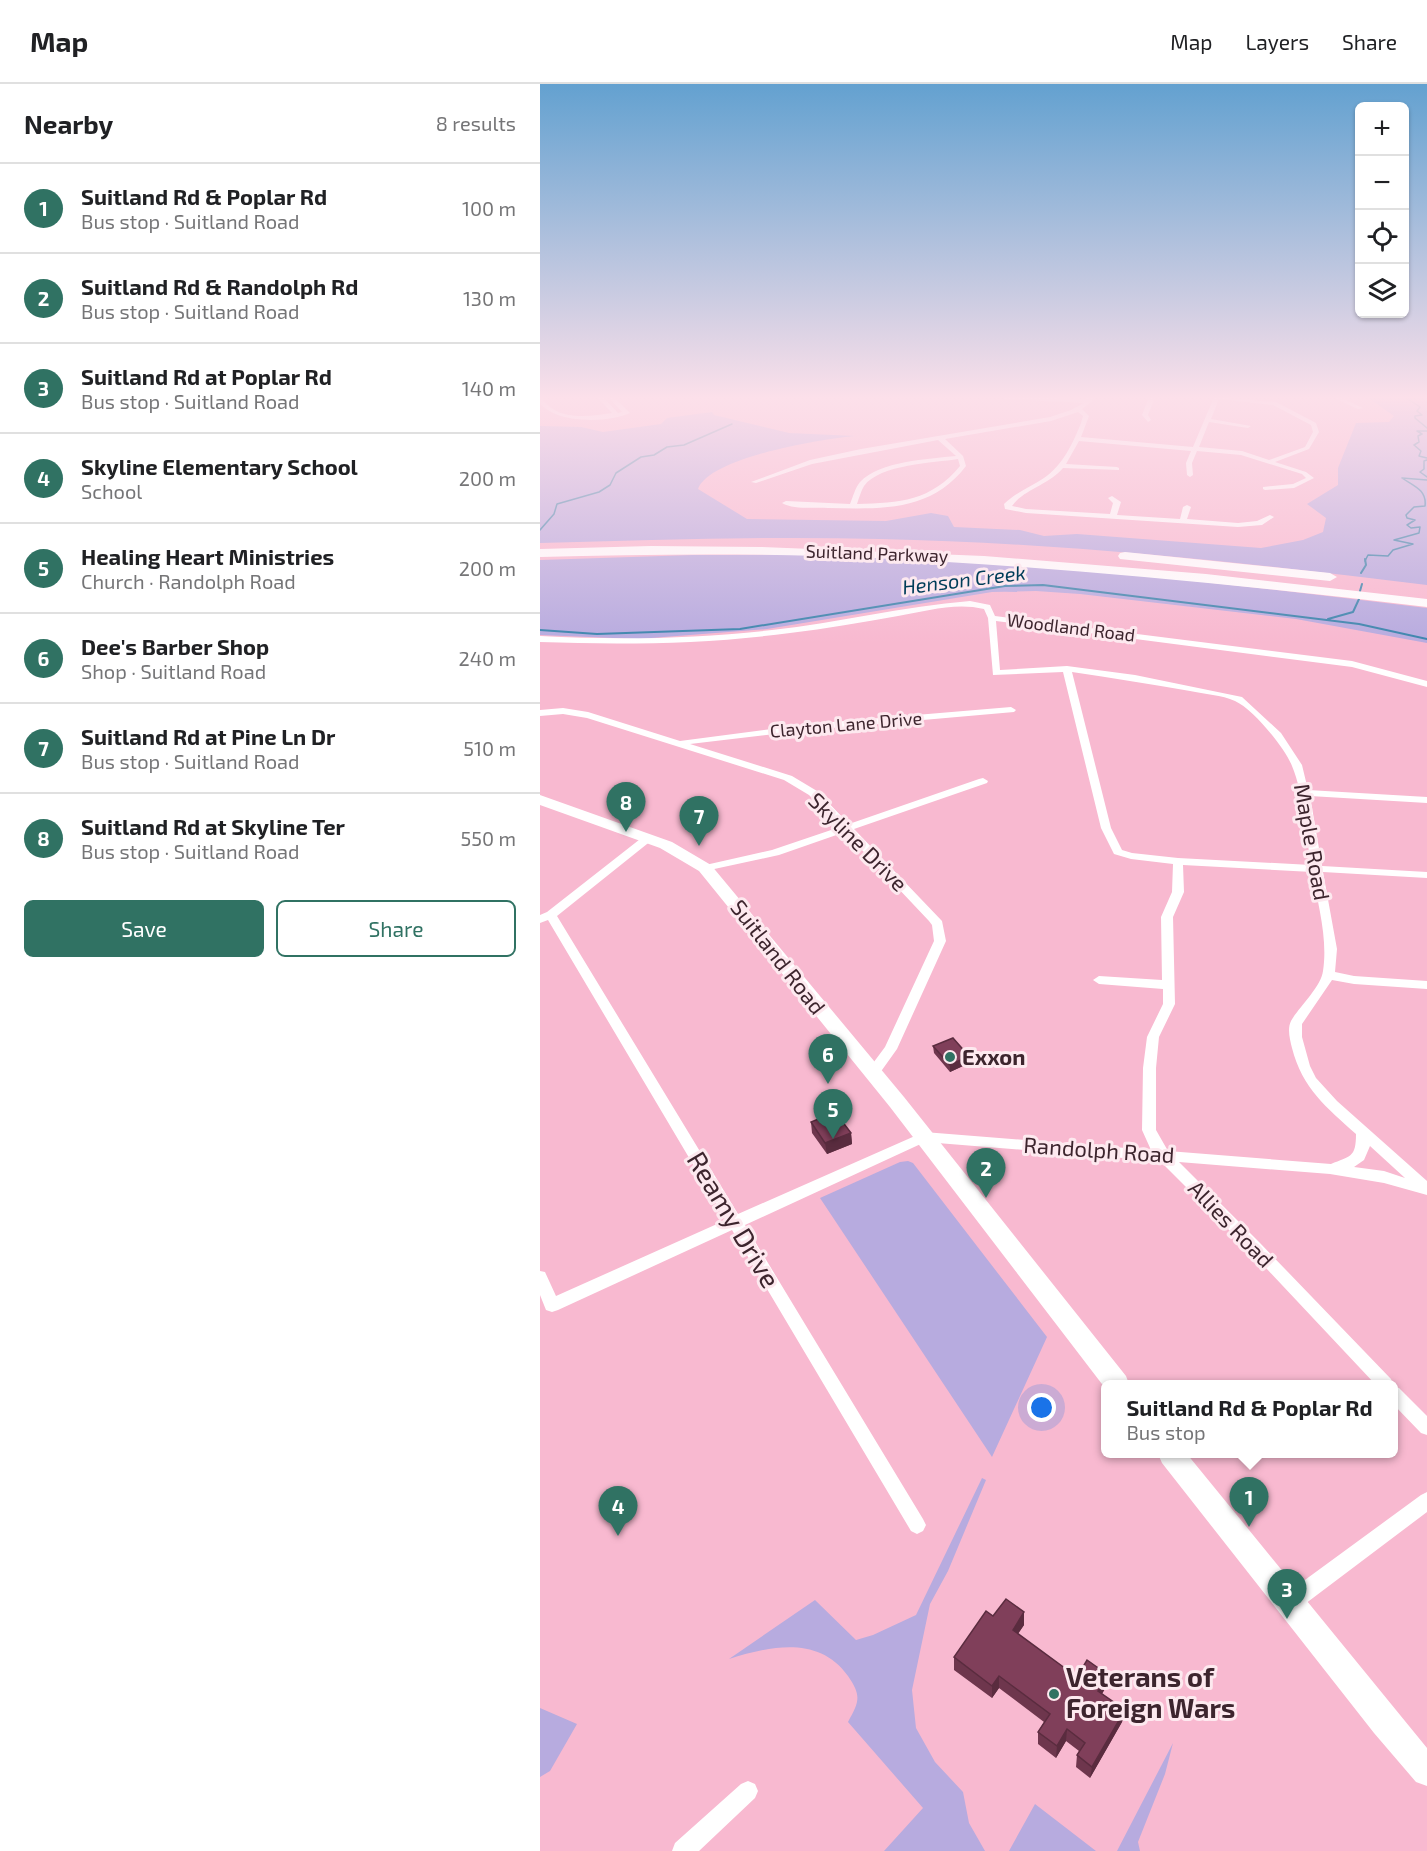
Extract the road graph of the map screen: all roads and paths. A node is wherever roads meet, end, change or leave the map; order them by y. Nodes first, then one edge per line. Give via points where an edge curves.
1 (761, 479) edge
2 (868, 479) edge
3 (950, 479) edge
4 (1045, 479) edge
5 (1308, 479) edge
6 (754, 482) dead end
7 (1265, 488) dead end
8 (1112, 498) dead end
9 (786, 503) dead end
10 (853, 506) junction
11 (1187, 507) dead end
12 (1113, 516) junction
13 (1270, 517) dead end
14 (1183, 521) junction
15 (540, 548) edge
16 (1045, 550) dead end
17 (540, 554) edge
18 (1113, 555) dead end
19 (1345, 578) dead end
20 (1401, 585) dead end
21 (1427, 589) edge
22 (1427, 603) edge
23 (992, 618) junction
24 (540, 639) edge
25 (1067, 669) junction
26 (1427, 684) edge
27 (1011, 711) dead end
28 (540, 713) edge
29 (680, 743) junction
30 (983, 781) dead end
31 (1304, 793) junction
32 (540, 800) edge
33 (1427, 800) edge
34 (848, 829) junction
35 (648, 838) junction
36 (1178, 861) junction
37 (705, 868) junction
38 (1316, 868) junction
39 (1427, 875) edge
40 (546, 917) edge
41 (1329, 975) junction
42 (1099, 980) dead end
43 (1169, 985) junction
44 (1427, 985) edge
45 (872, 1074) junction
46 (1363, 1132) junction
47 (924, 1137) junction
48 (1162, 1154) junction
49 (1330, 1169) junction
50 (1427, 1190) edge
51 (734, 1221) junction
52 (540, 1277) edge
53 (1114, 1380) edge
54 (1381, 1380) edge
55 (1398, 1398) edge
56 (1427, 1426) edge
57 (1174, 1458) edge
58 (1427, 1501) edge
59 (916, 1525) dead end
60 (1290, 1603) junction
61 (1427, 1771) edge
62 (748, 1791) dead end
63 (683, 1851) edge

1 - 6 street
2 - 10 street via 862,484
3 - 10 street via 931,495 896,504
4 - 12 street via 1025,490 1008,507
5 - 7 street via 1294,486
8 - 12 street via 1117,502
9 - 10 street
11 - 14 street
12 - 14 street
13 - 14 street via 1246,525
15 - 16 highway, Suitland Parkway via 777,543
17 - 22 highway, Suitland Parkway via 789,550 938,556 1170,574
18 - 19 highway
20 - 21 highway
23 - 24 street, Woodland Road via 987,607 963,603 720,638 627,642
23 - 25 street, Maple Road via 996,673
23 - 26 street, Woodland Road via 1344,663
25 - 31 street, Maple Road via 1171,684 1239,699 1264,720 1290,751
25 - 36 street via 1114,847 1124,855
27 - 29 street, Clayton Lane Drive via 809,727
28 - 29 street, Skyline Drive via 588,715
29 - 34 street, Skyline Drive via 788,778 813,793
30 - 34 street
31 - 33 street
31 - 38 street, Maple Road
32 - 35 main road, Suitland Road
34 - 37 street via 775,853
34 - 45 street, Skyline Drive via 933,918 940,932 940,941 891,1050
35 - 37 main road, Suitland Road
35 - 40 street
36 - 38 street
36 - 43 street, Allies Road via 1178,892 1167,918
37 - 45 main road, Suitland Road
38 - 39 street
38 - 41 street, Maple Road via 1331,949
40 - 51 street, Reamy Drive
41 - 44 street
41 - 46 street via 1296,1024 1299,1054 1311,1081
42 - 43 street
43 - 48 street, Allies Road via 1167,1014 1150,1048 1148,1127
45 - 47 main road, Suitland Road
46 - 49 street via 1364,1149 1360,1156 1352,1163
46 - 50 street
47 - 48 street, Randolph Road
47 - 51 street, Randolph Road
47 - 53 main road, Suitland Road
48 - 49 street, Randolph Road
48 - 54 street, Allies Road
49 - 50 street, Randolph Road via 1384,1177
51 - 52 street, Randolph Road via 552,1305
51 - 59 street, Reamy Drive
55 - 56 street
57 - 60 main road
58 - 60 street
60 - 61 main road
62 - 63 street

